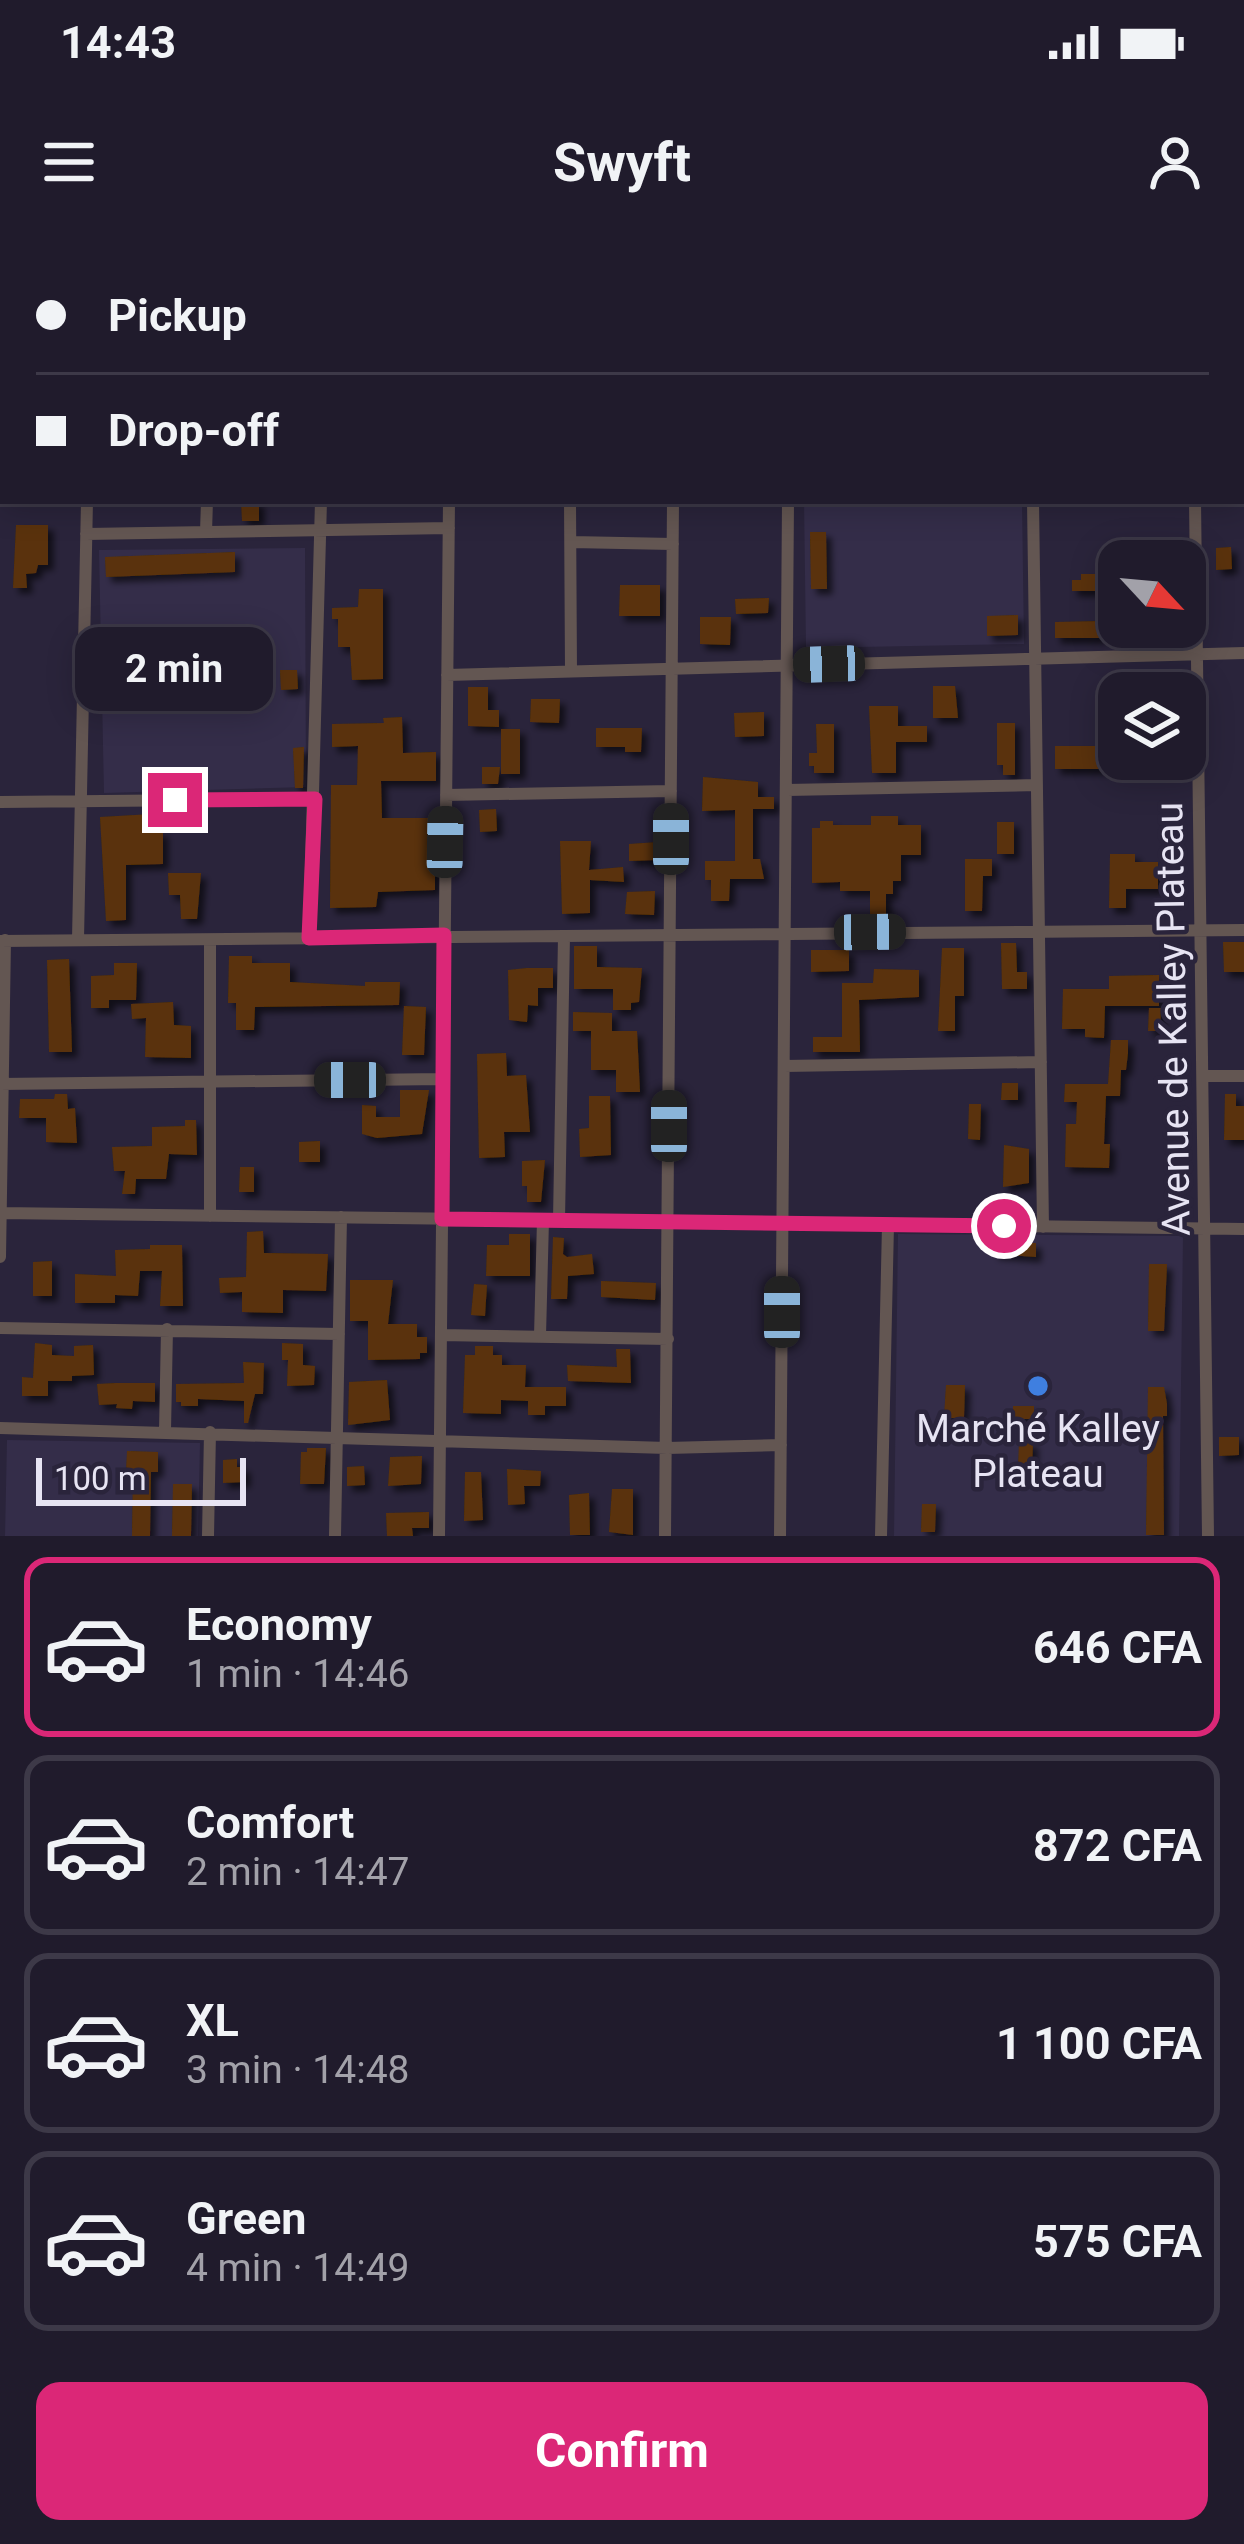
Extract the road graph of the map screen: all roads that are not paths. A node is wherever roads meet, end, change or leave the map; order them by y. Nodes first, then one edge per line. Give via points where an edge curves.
1 (86, 504) edge
2 (207, 504) edge
3 (321, 504) edge
4 (449, 504) edge
5 (571, 504) edge
6 (673, 504) edge
7 (788, 504) edge
8 (1033, 504) edge
9 (1195, 504) edge
10 (449, 528) junction
11 (320, 530) junction
12 (206, 532) junction
13 (86, 534) junction
14 (571, 542) junction
15 (673, 544) junction
16 (1197, 653) junction
17 (1244, 653) edge
18 (1035, 658) junction
19 (788, 665) junction
20 (672, 668) junction
21 (571, 671) junction
22 (447, 675) junction
23 (1037, 785) junction
24 (787, 790) junction
25 (671, 791) junction
26 (446, 795) junction
27 (315, 799) junction
28 (81, 801) junction
29 (0, 802) edge
30 (1199, 928) junction
31 (1039, 930) junction
32 (1244, 930) edge
33 (785, 933) junction
34 (670, 934) junction
35 (444, 935) junction
36 (564, 936) junction
37 (309, 938) junction
38 (78, 939) junction
39 (3, 940) edge
40 (210, 940) junction
41 (1041, 1062) junction
42 (784, 1066) junction
43 (1203, 1076) junction
44 (1244, 1076) edge
45 (443, 1079) junction
46 (210, 1082) junction
47 (1, 1084) edge
48 (0, 1213) edge
49 (210, 1216) junction
50 (341, 1217) junction
51 (442, 1219) junction
52 (544, 1220) junction
53 (559, 1220) junction
54 (668, 1222) junction
55 (783, 1223) junction
56 (888, 1225) junction
57 (1043, 1227) junction
58 (1205, 1229) junction
59 (1244, 1229) edge
60 (0, 1256) edge
61 (0, 1328) edge
62 (166, 1329) junction
63 (339, 1334) junction
64 (441, 1334) junction
65 (539, 1336) junction
66 (668, 1340) junction
67 (0, 1428) edge
68 (165, 1431) junction
69 (210, 1432) junction
70 (336, 1437) junction
71 (440, 1441) junction
72 (781, 1445) junction
73 (667, 1448) junction
74 (208, 1536) edge
75 (335, 1536) edge
76 (440, 1536) edge
77 (664, 1536) edge
78 (780, 1536) edge
79 (881, 1536) edge
80 (1208, 1536) edge

1 - 13 street
2 - 12 street
3 - 11 street
4 - 10 street
5 - 14 street
6 - 15 street
7 - 19 street
8 - 18 street
9 - 16 street, Avenue de Kalley Plateau
10 - 11 street
10 - 22 street
11 - 12 street
11 - 27 street
12 - 13 street
13 - 28 street
14 - 15 street
14 - 21 street
15 - 20 street
16 - 17 street
16 - 18 street
16 - 30 street, Avenue de Kalley Plateau
18 - 19 street
18 - 23 street
19 - 20 street
19 - 24 street
20 - 21 street
20 - 25 street
21 - 22 street
22 - 26 street
23 - 24 street
23 - 31 street
24 - 33 street
25 - 26 street
25 - 34 street
26 - 35 street
27 - 28 street
27 - 37 street
28 - 29 street
28 - 38 street
30 - 31 street
30 - 32 street
30 - 43 street, Avenue de Kalley Plateau
31 - 33 street
31 - 41 street
33 - 34 street
33 - 42 street
34 - 36 street
34 - 54 street
35 - 36 street
35 - 37 street
35 - 45 street
36 - 53 street
37 - 40 street
38 - 39 street
38 - 40 street
39 - 47 street
40 - 46 street
41 - 42 street
41 - 57 street
42 - 55 street
43 - 44 street
43 - 58 street, Avenue de Kalley Plateau
45 - 46 street
45 - 51 street
46 - 47 street
46 - 49 street
47 - 48 street
48 - 49 street
48 - 60 street
49 - 50 street
50 - 51 street
50 - 63 street
51 - 52 street
51 - 64 street
52 - 53 street
52 - 65 street
53 - 54 street
54 - 55 street
54 - 66 street
55 - 56 street
55 - 72 street
56 - 57 street
56 - 79 street
57 - 58 street
58 - 59 street
58 - 80 street, Avenue de Kalley Plateau
61 - 62 street
62 - 63 street
62 - 68 street
63 - 70 street
64 - 65 street
64 - 71 street
65 - 66 street
66 - 73 street
67 - 68 street
68 - 69 street
69 - 70 street
69 - 74 street
70 - 71 street
70 - 75 street
71 - 73 street
71 - 76 street
72 - 73 street
72 - 78 street
73 - 77 street

